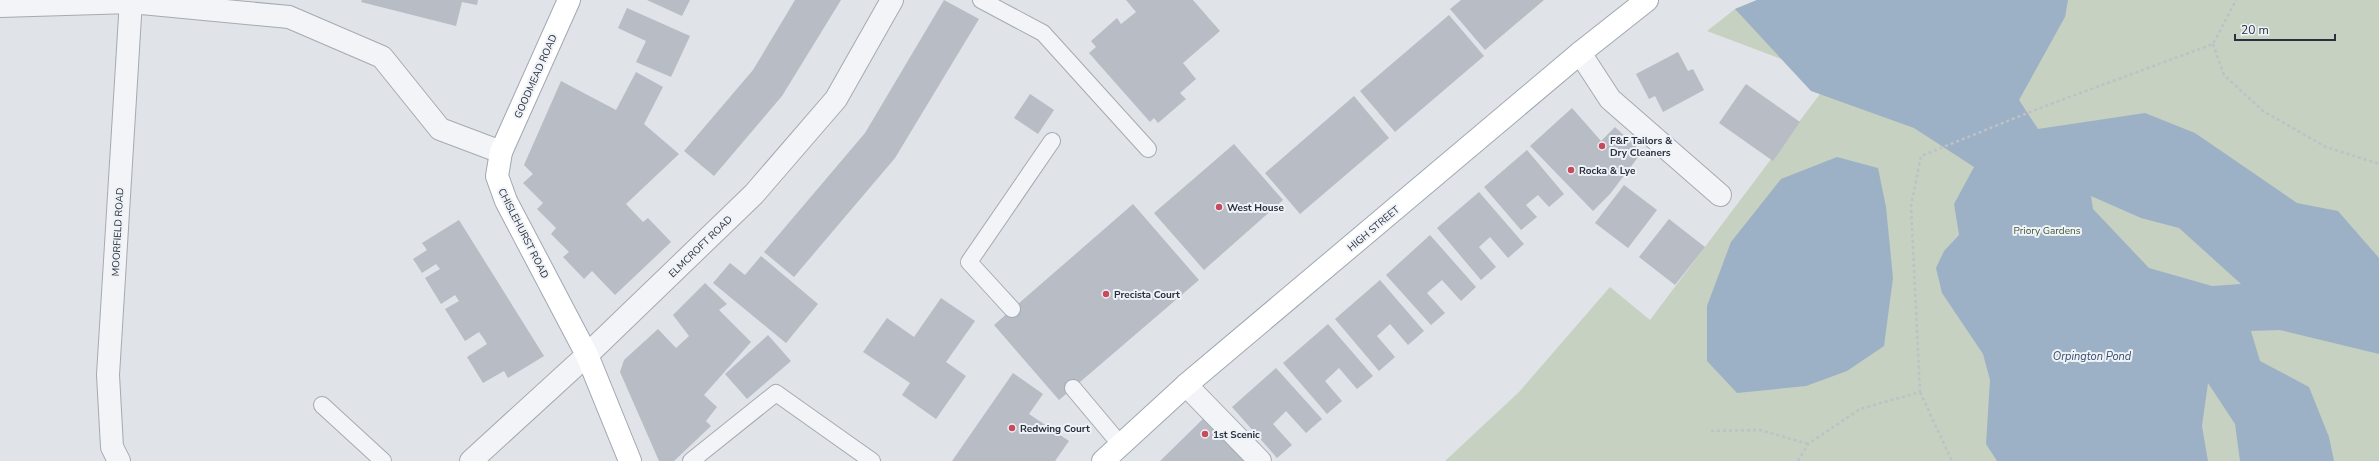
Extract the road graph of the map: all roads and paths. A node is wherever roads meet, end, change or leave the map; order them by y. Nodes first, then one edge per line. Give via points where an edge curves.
1 (569, 0) edge
2 (892, 0) edge
3 (981, 0) edge
4 (1647, 0) edge
5 (2236, 0) edge
6 (131, 1) edge
7 (0, 6) edge
8 (2213, 44) junction
9 (1580, 53) junction
10 (1052, 140) dead end
11 (1148, 150) dead end
12 (501, 152) junction
13 (2379, 164) edge
14 (1720, 195) dead end
15 (1012, 309) dead end
16 (587, 355) junction
17 (1186, 385) junction
18 (1073, 388) dead end
19 (1920, 392) junction
20 (322, 405) dead end
21 (1711, 431) dead end
22 (1120, 444) junction
23 (1808, 444) junction
24 (119, 461) edge
25 (383, 461) edge
26 (471, 461) edge
27 (630, 461) edge
28 (691, 461) edge
29 (872, 461) edge
30 (1103, 461) edge
31 (1260, 461) edge
32 (1798, 461) edge
33 (1952, 461) edge

1 - 12 main road, GOODMEAD ROAD
2 - 16 street, ELMCROFT ROAD via 836,99 754,194
3 - 11 lane via 1043,33
4 - 9 main road, HIGH STREET
5 - 8 path
6 - 7 street
6 - 12 street via 289,17 382,57 440,129
6 - 24 street, MOORFIELD ROAD via 108,375 112,447
8 - 13 path via 2224,75 2263,111 2326,147
8 - 19 path via 2040,108 1921,156 1911,206
9 - 14 street via 1610,99
9 - 17 main road, HIGH STREET
10 - 15 lane via 969,262
12 - 16 main road, CHISLEHURST ROAD via 497,176 506,201
16 - 26 street, ELMCROFT ROAD
16 - 27 main road, CHISLEHURST ROAD
17 - 22 main road, HIGH STREET
17 - 31 street
18 - 22 lane
19 - 23 path via 1860,409
19 - 33 path
20 - 25 lane
21 - 23 path via 1760,430
22 - 30 main road, HIGH STREET
23 - 32 path
28 - 29 lane via 776,393

